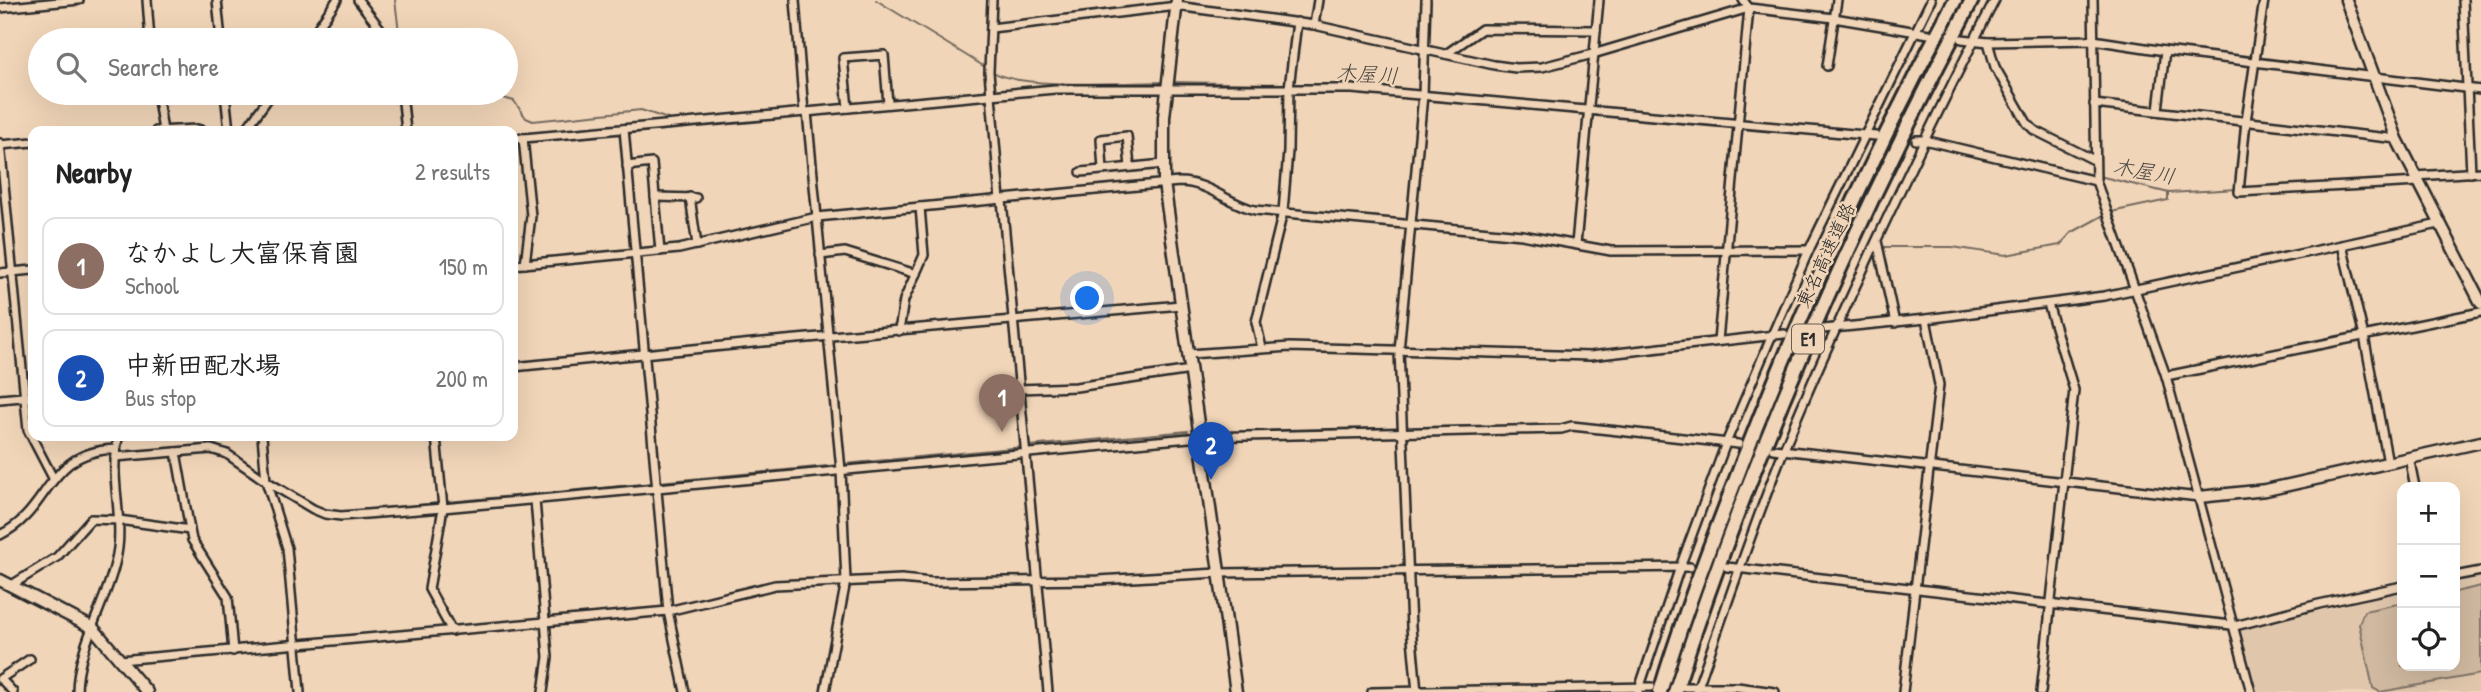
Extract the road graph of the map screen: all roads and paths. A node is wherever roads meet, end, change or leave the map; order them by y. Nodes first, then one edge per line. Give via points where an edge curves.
1 (79, 0) edge
2 (147, 0) edge
3 (217, 0) edge
4 (337, 0) edge
5 (358, 0) edge
6 (795, 0) edge
7 (992, 0) edge
8 (1318, 0) edge
9 (1426, 0) edge
10 (1599, 0) edge
11 (1743, 0) edge
12 (1837, 0) edge
13 (1931, 0) edge
14 (1955, 0) edge
15 (1972, 0) edge
16 (1995, 0) edge
17 (2093, 0) edge
18 (2264, 0) edge
19 (2346, 0) edge
20 (2463, 0) edge
21 (1177, 3) edge
22 (0, 8) edge
23 (1749, 8) junction
24 (1834, 18) junction
25 (1297, 22) junction
26 (1314, 25) junction
27 (149, 28) edge
28 (220, 28) edge
29 (317, 28) edge
30 (380, 28) edge
31 (990, 28) junction
32 (1596, 30) junction
33 (1915, 30) junction
34 (1929, 34) dead end
35 (1962, 39) dead end
36 (2093, 40) junction
37 (1973, 41) junction
38 (1988, 42) junction
39 (1425, 49) junction
40 (2165, 51) junction
41 (1446, 54) junction
42 (1593, 54) junction
43 (2255, 62) junction
44 (1827, 66) dead end
45 (2374, 77) junction
46 (1167, 84) junction
47 (1289, 85) junction
48 (2467, 88) junction
49 (2481, 90) edge
50 (1423, 93) junction
51 (991, 94) junction
52 (888, 104) junction
53 (2094, 104) junction
54 (159, 105) edge
55 (226, 105) edge
56 (263, 105) edge
57 (403, 105) edge
58 (848, 108) junction
59 (1588, 108) junction
60 (2158, 110) junction
61 (806, 112) junction
62 (2246, 121) junction
63 (1737, 122) junction
64 (162, 126) edge
65 (228, 126) edge
66 (249, 126) edge
67 (405, 126) edge
68 (624, 129) junction
69 (1866, 131) junction
70 (1876, 136) tunnel mouth
71 (518, 138) edge
72 (523, 138) junction
73 (1923, 138) junction
74 (2397, 139) junction
75 (28, 142) edge
76 (0, 145) edge
77 (2094, 160) junction
78 (1164, 164) junction
79 (627, 166) junction
80 (1130, 167) junction
81 (1103, 170) junction
82 (1081, 172) dead end
83 (2481, 172) edge
84 (2471, 173) junction
85 (2096, 178) junction
86 (2417, 179) junction
87 (1164, 183) junction
88 (655, 197) junction
89 (1001, 198) junction
90 (920, 207) junction
91 (1283, 212) junction
92 (817, 215) junction
93 (2439, 224) junction
94 (1412, 225) junction
95 (1877, 241) junction
96 (696, 243) junction
97 (1576, 244) junction
98 (2342, 245) junction
99 (660, 249) junction
100 (1726, 250) junction
101 (1809, 250) junction
102 (635, 251) junction
103 (820, 255) junction
104 (525, 262) junction
105 (518, 264) edge
106 (28, 270) edge
107 (11, 272) junction
108 (0, 273) edge
109 (916, 274) junction
110 (2134, 290) junction
111 (2481, 303) edge
112 (2048, 304) junction
113 (1181, 305) junction
114 (2481, 312) edge
115 (1926, 319) junction
116 (1013, 320) junction
117 (1895, 323) junction
118 (1836, 328) junction
119 (1823, 329) dead end
120 (898, 331) junction
121 (1784, 334) dead end
122 (1772, 335) junction
123 (2364, 336) junction
124 (828, 337) junction
125 (1718, 341) junction
126 (1262, 348) junction
127 (1399, 351) junction
128 (645, 354) junction
129 (1189, 354) junction
130 (518, 367) edge
131 (1191, 370) junction
132 (2166, 376) junction
133 (1019, 389) junction
134 (24, 397) junction
135 (28, 397) edge
136 (0, 399) edge
137 (28, 432) edge
138 (1402, 433) junction
139 (1200, 436) junction
140 (33, 441) edge
141 (118, 441) edge
142 (262, 441) edge
143 (436, 441) edge
144 (2481, 442) edge
145 (1726, 443) junction
146 (1738, 444) dead end
147 (1773, 449) dead end
148 (1783, 450) junction
149 (176, 452) junction
150 (115, 453) junction
151 (1025, 453) junction
152 (2409, 457) junction
153 (2388, 463) junction
154 (1929, 467) junction
155 (841, 470) junction
156 (53, 478) junction
157 (266, 481) junction
158 (2063, 482) junction
159 (2414, 482) edge
160 (658, 488) junction
161 (2199, 497) junction
162 (535, 500) junction
163 (443, 508) junction
164 (119, 520) junction
165 (190, 530) junction
166 (0, 535) edge
167 (1680, 567) junction
168 (1689, 567) dead end
169 (1727, 567) dead end
170 (1738, 567) junction
171 (1409, 570) junction
172 (2481, 571) edge
173 (1218, 573) junction
174 (2460, 575) edge
175 (0, 580) edge
176 (1037, 580) junction
177 (846, 581) junction
178 (10, 586) junction
179 (2397, 587) edge
180 (1915, 588) junction
181 (2050, 605) junction
182 (668, 611) junction
183 (545, 622) junction
184 (2233, 626) junction
185 (93, 628) junction
186 (452, 631) junction
187 (296, 645) junction
188 (233, 651) junction
189 (30, 659) dead end
190 (120, 660) junction
191 (1, 679) edge
192 (1656, 689) edge
193 (1680, 689) edge
194 (1697, 689) edge
195 (1639, 690) edge
196 (13, 692) edge
197 (77, 692) edge
198 (147, 692) edge
199 (300, 692) edge
200 (543, 692) edge
201 (685, 692) edge
202 (825, 692) edge
203 (1048, 692) edge
204 (1236, 692) edge
205 (1372, 692) edge
206 (1417, 692) edge
207 (1775, 692) edge
208 (1903, 692) edge
209 (2041, 692) edge
210 (2251, 692) edge

1 - 22 street
2 - 27 street
3 - 28 street
4 - 29 street
5 - 30 street
6 - 61 street
7 - 31 street
8 - 26 street
9 - 39 street
10 - 32 street
11 - 23 street
12 - 24 street
13 - 33 street
14 - 192 highway, 東名高速道路 / E1 via 1791,341
15 - 193 highway, 東名高速道路 / E1 via 1868,208 1806,345 1742,499
16 - 37 street
17 - 36 street
18 - 43 street
19 - 45 street
20 - 48 street
21 - 25 street
21 - 31 street
21 - 46 street
23 - 24 street
23 - 42 street
23 - 63 street
24 - 33 street
24 - 44 street
25 - 26 street
25 - 47 street
26 - 39 street
31 - 51 street
32 - 41 street via 1482,29
32 - 42 street
33 - 34 street
33 - 69 street
35 - 37 street
36 - 38 street
36 - 40 street
36 - 53 street
37 - 38 street
37 - 73 street
38 - 77 street via 1995,67 2027,123
39 - 41 street
39 - 50 street
40 - 43 street
40 - 60 street
41 - 42 street via 1516,68
42 - 59 street
43 - 45 street
43 - 62 street
45 - 48 street
45 - 74 street
46 - 47 street
46 - 51 street
46 - 78 street
47 - 50 street
47 - 91 street
48 - 49 street
48 - 84 street
50 - 59 street
50 - 94 street
51 - 52 street
51 - 89 street
52 - 58 street
52 - 58 street via 884,55 844,58
53 - 60 street
53 - 77 street
54 - 64 street
55 - 65 street
56 - 66 street
57 - 67 street
58 - 61 street
59 - 63 street
59 - 97 street
60 - 62 street
61 - 68 street
61 - 92 street
62 - 74 street
62 - 86 street via 2240,189
63 - 69 street
63 - 100 street
68 - 72 street
68 - 79 street
69 - 70 street
69 - 101 street
71 - 72 street
72 - 104 street via 531,216
73 - 85 street
73 - 95 street
74 - 86 street
75 - 76 street
76 - 107 street
77 - 85 street
78 - 80 street
78 - 87 street
79 - 88 street via 652,163
79 - 102 street
80 - 81 street
80 - 81 street via 1127,136 1101,139
81 - 82 street
83 - 84 street
84 - 86 street
85 - 110 street
86 - 93 street
87 - 89 street
87 - 91 street via 1192,182 1245,208
87 - 113 street
88 - 96 street via 693,198
88 - 99 street
89 - 90 street
89 - 116 street
90 - 92 street
90 - 109 street via 924,255
91 - 94 street
91 - 126 street via 1256,322
92 - 96 street
92 - 103 street
93 - 98 street
93 - 111 street
94 - 97 street
94 - 127 street
95 - 117 street
95 - 118 street
96 - 99 street
97 - 100 street via 1611,251
98 - 110 street
98 - 123 street
99 - 102 street
100 - 101 street
100 - 125 street
101 - 122 street
102 - 104 street
102 - 128 street
103 - 109 street via 845,252
103 - 124 street
104 - 105 street
106 - 107 street
107 - 108 street
107 - 134 street
109 - 120 street via 904,300
110 - 112 street
110 - 132 street
112 - 115 street
112 - 158 street via 2074,390
113 - 116 street
113 - 129 street
114 - 123 street
115 - 117 street
115 - 154 street via 1939,385
116 - 120 street
116 - 133 street
117 - 118 street
118 - 119 street
118 - 148 street
120 - 124 street
121 - 122 street
122 - 125 street
122 - 145 street
123 - 132 street
123 - 153 street
124 - 128 street
124 - 155 street
125 - 127 street via 1590,356
126 - 127 street
126 - 129 street
127 - 138 street
128 - 130 street
128 - 160 street
129 - 131 street
131 - 133 street via 1076,387
131 - 139 street
132 - 161 street
133 - 151 street
134 - 135 street
134 - 136 street
134 - 137 street
138 - 139 street
138 - 145 street via 1572,426
138 - 171 street
139 - 151 street
139 - 173 street
140 - 156 street
141 - 150 street
142 - 157 street
143 - 163 street
144 - 152 street
145 - 146 street
145 - 167 street
147 - 148 street
148 - 154 street
148 - 170 street
149 - 150 street
149 - 157 street via 211,449 227,454
149 - 165 street
150 - 156 street via 81,456
150 - 164 street
151 - 155 street
151 - 176 street
152 - 153 street
152 - 159 street
153 - 161 street via 2266,490
154 - 158 street
154 - 180 street
155 - 160 street
155 - 177 street
156 - 166 street via 21,523
157 - 163 street via 325,514
157 - 187 street via 286,548
158 - 161 street
158 - 181 street
160 - 162 street
160 - 182 street
161 - 184 street
162 - 163 street
162 - 183 street
163 - 186 street via 429,589
164 - 165 street
164 - 178 street via 90,519 57,557
164 - 185 street via 117,553
165 - 188 street via 229,597
167 - 168 street
167 - 171 street
167 - 195 street
169 - 170 street
170 - 180 street
170 - 194 street
171 - 173 street
171 - 206 street
172 - 174 street
173 - 176 street
173 - 204 street
175 - 178 street
176 - 177 street
176 - 203 street
177 - 182 street via 775,585
177 - 202 street
178 - 185 street
179 - 184 street
180 - 181 street
180 - 208 street
181 - 184 street
181 - 209 street
182 - 183 street
182 - 201 street
183 - 186 street
183 - 200 street via 548,657
184 - 210 street
185 - 190 street
185 - 197 street
186 - 187 street
187 - 188 street
187 - 199 street
188 - 190 street
189 - 191 street
190 - 198 street
191 - 196 street
192 - 195 street
193 - 194 street
194 - 207 street via 1737,687
195 - 206 street
205 - 206 street

